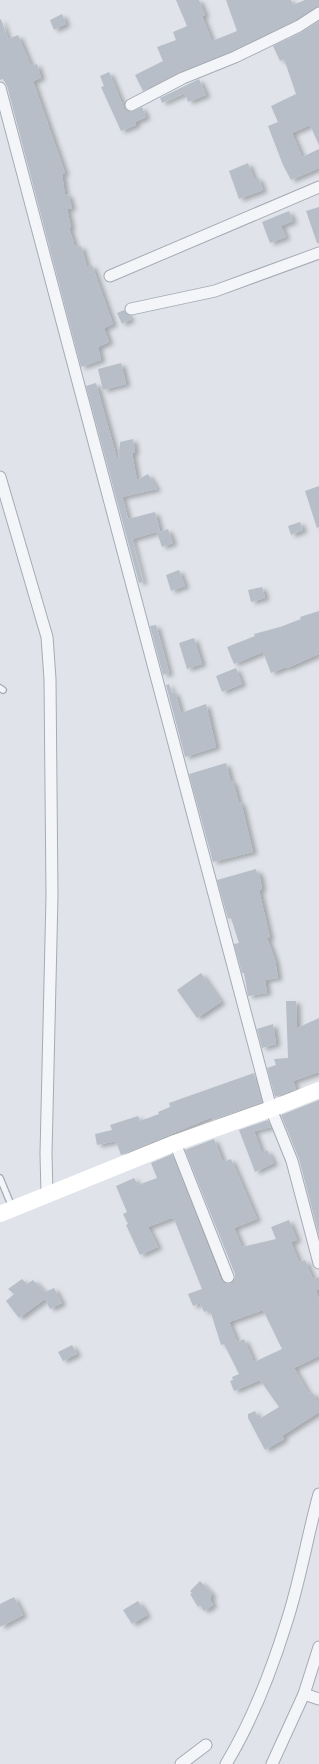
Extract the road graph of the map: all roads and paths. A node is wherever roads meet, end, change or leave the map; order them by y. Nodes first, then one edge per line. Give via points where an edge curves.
1 (319, 13) edge
2 (0, 88) edge
3 (131, 105) dead end
4 (319, 187) edge
5 (319, 253) edge
6 (110, 276) dead end
7 (131, 309) dead end
8 (0, 477) edge
9 (319, 1090) edge
10 (271, 1109) junction
11 (175, 1143) junction
12 (0, 1178) edge
13 (47, 1194) junction
14 (6, 1212) edge
15 (319, 1263) edge
16 (228, 1277) dead end
17 (319, 1494) edge
18 (319, 1647) edge
19 (304, 1694) junction
20 (319, 1699) edge
21 (206, 1745) dead end
22 (181, 1764) edge
23 (226, 1764) edge
24 (272, 1764) edge

1 - 3 street via 299,26 235,57 183,78
2 - 10 street
4 - 6 street
5 - 7 street via 215,291
8 - 13 street via 47,637 50,679 52,896
9 - 10 street
10 - 11 street
10 - 15 street via 292,1161
11 - 13 street
11 - 16 street
12 - 14 lane
13 - 14 street
17 - 23 street via 282,1637 240,1742
18 - 19 street
19 - 20 street
19 - 24 street
21 - 22 street

